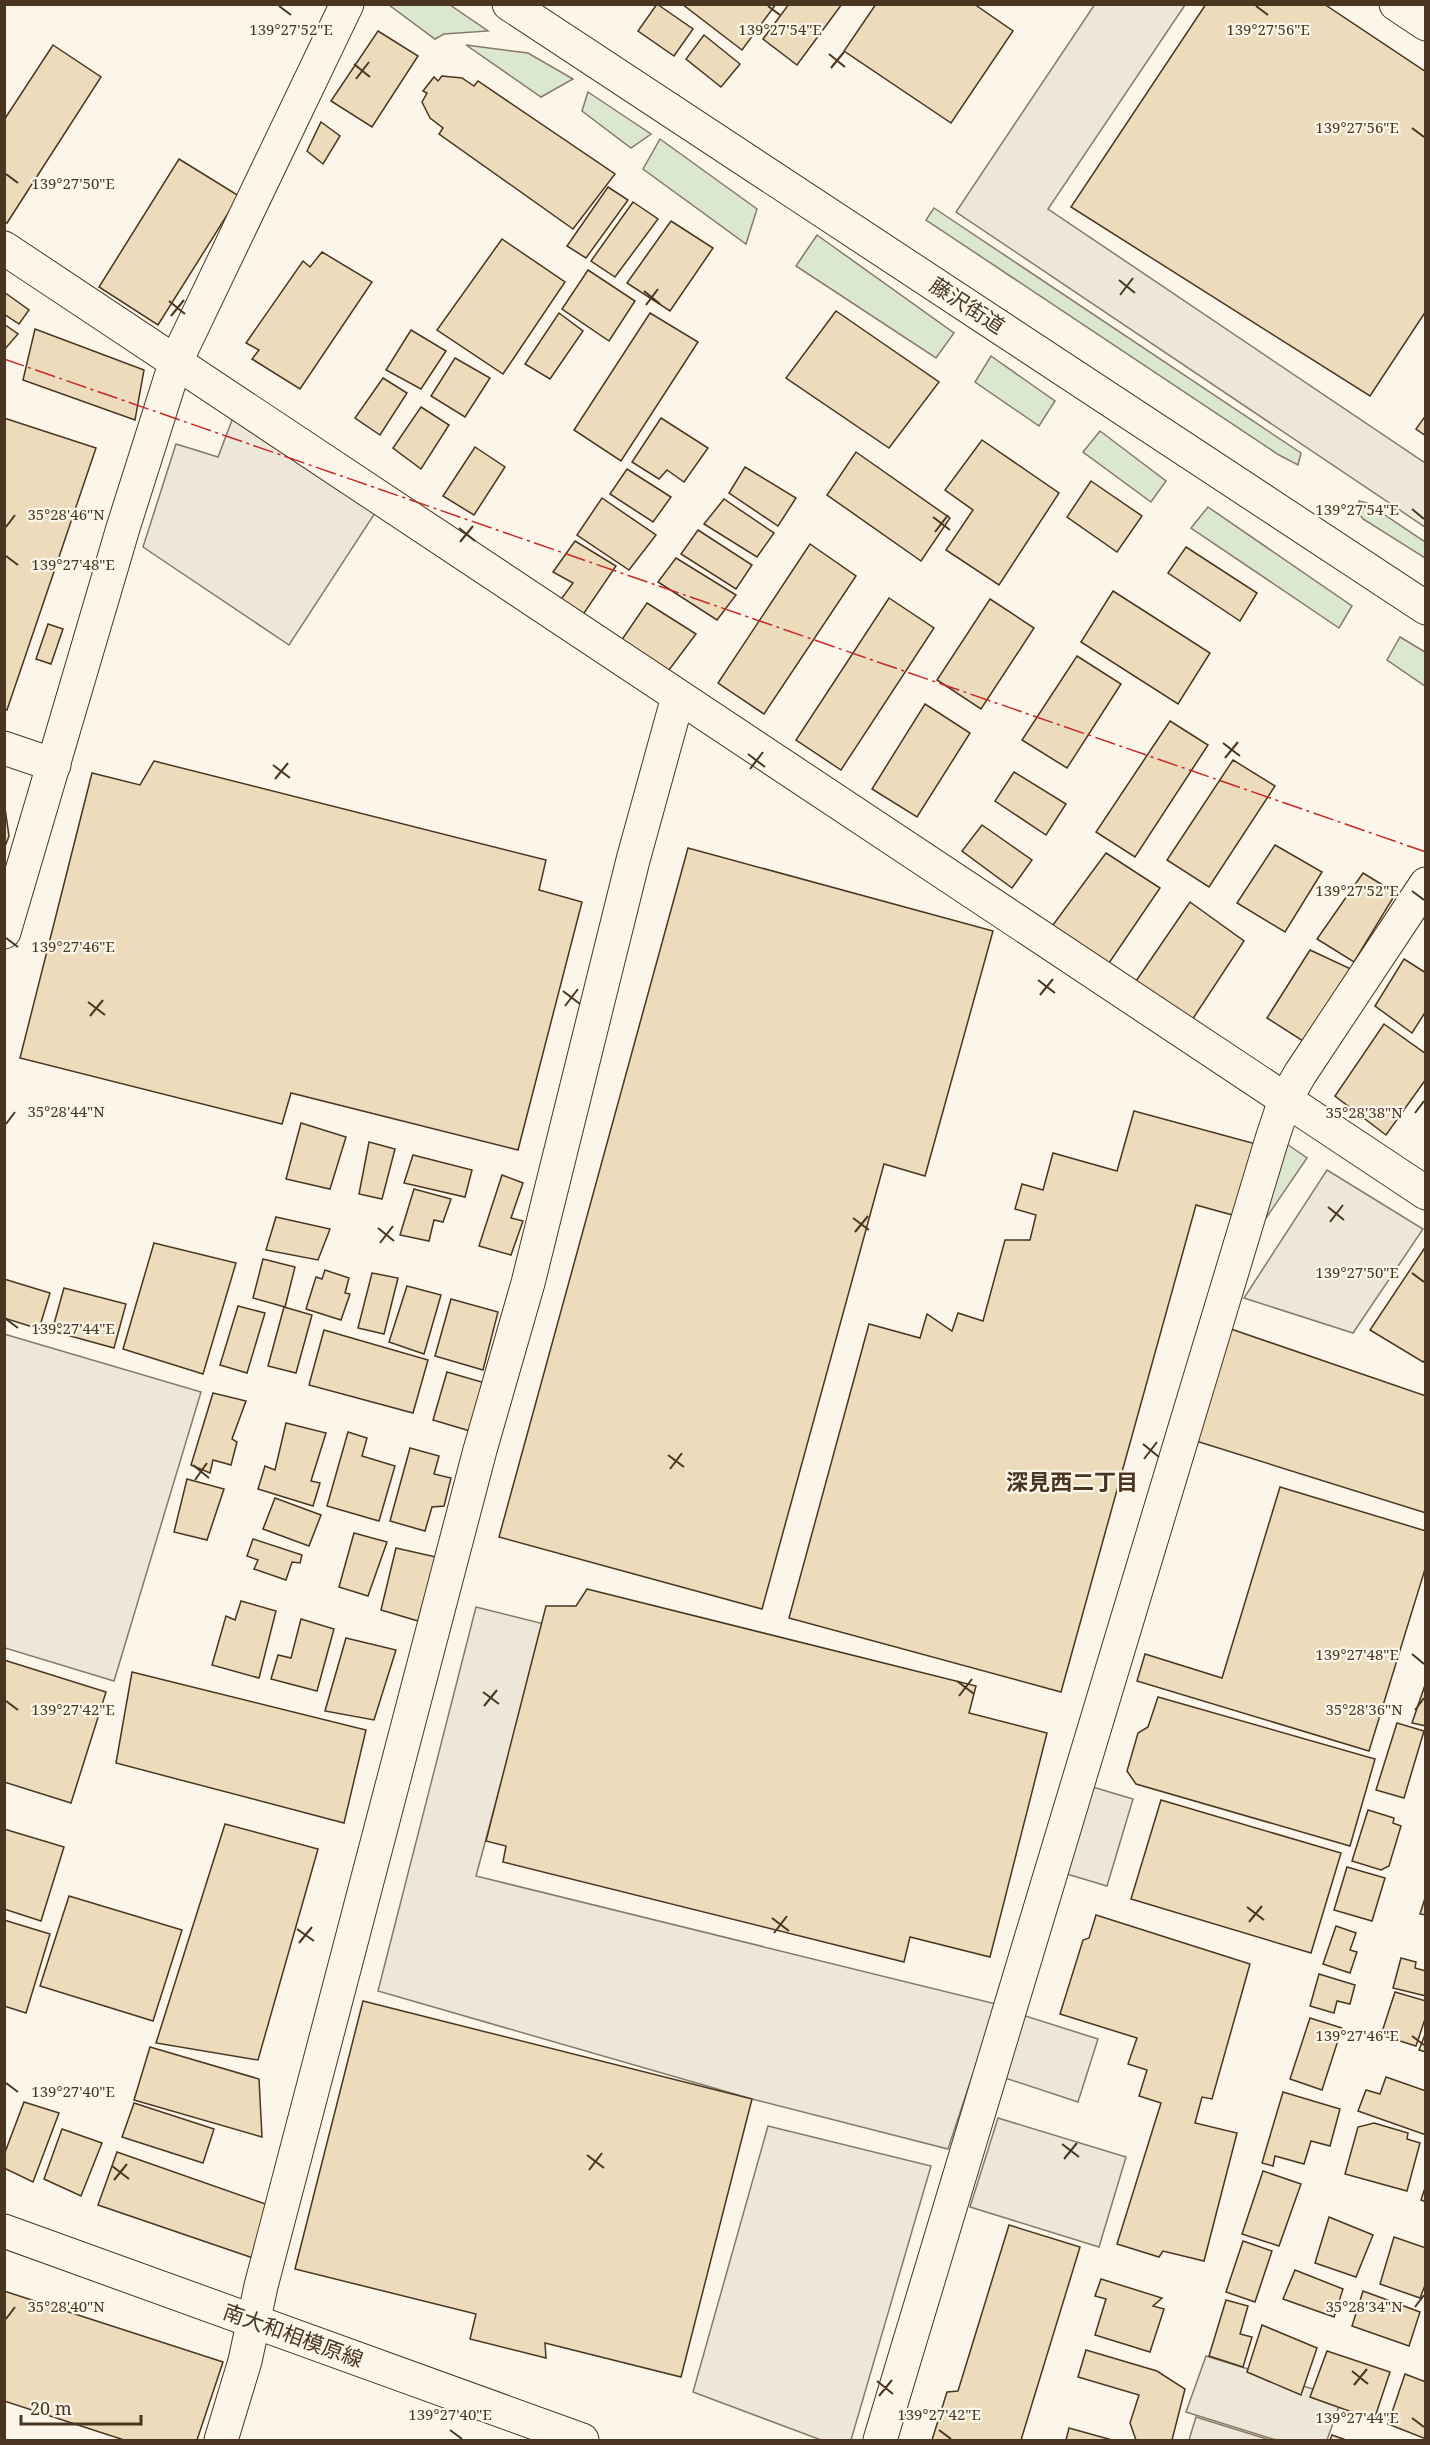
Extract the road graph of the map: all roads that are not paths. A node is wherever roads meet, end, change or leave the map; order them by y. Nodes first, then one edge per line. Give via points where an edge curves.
1 (347, 4) edge
2 (509, 4) edge
3 (1396, 4) edge
4 (1425, 24) edge
5 (4, 248) edge
6 (176, 361) junction
7 (1425, 608) edge
8 (678, 697) junction
9 (4, 748) edge
10 (54, 765) junction
11 (1425, 884) edge
12 (4, 932) edge
13 (1285, 1100) junction
14 (1425, 1193) edge
15 (4, 2231) edge
16 (254, 2322) junction
17 (220, 2440) edge
18 (582, 2440) edge
19 (880, 2440) edge

1 - 6 main road
2 - 7 main road, 藤沢街道
3 - 4 main road
5 - 6 main road
6 - 8 main road
6 - 10 main road
8 - 13 main road
8 - 16 main road
9 - 10 main road
10 - 12 main road
11 - 13 main road
13 - 14 main road
13 - 19 main road
15 - 16 main road, 南大和相模原線
16 - 17 main road
16 - 18 main road, 南大和相模原線

